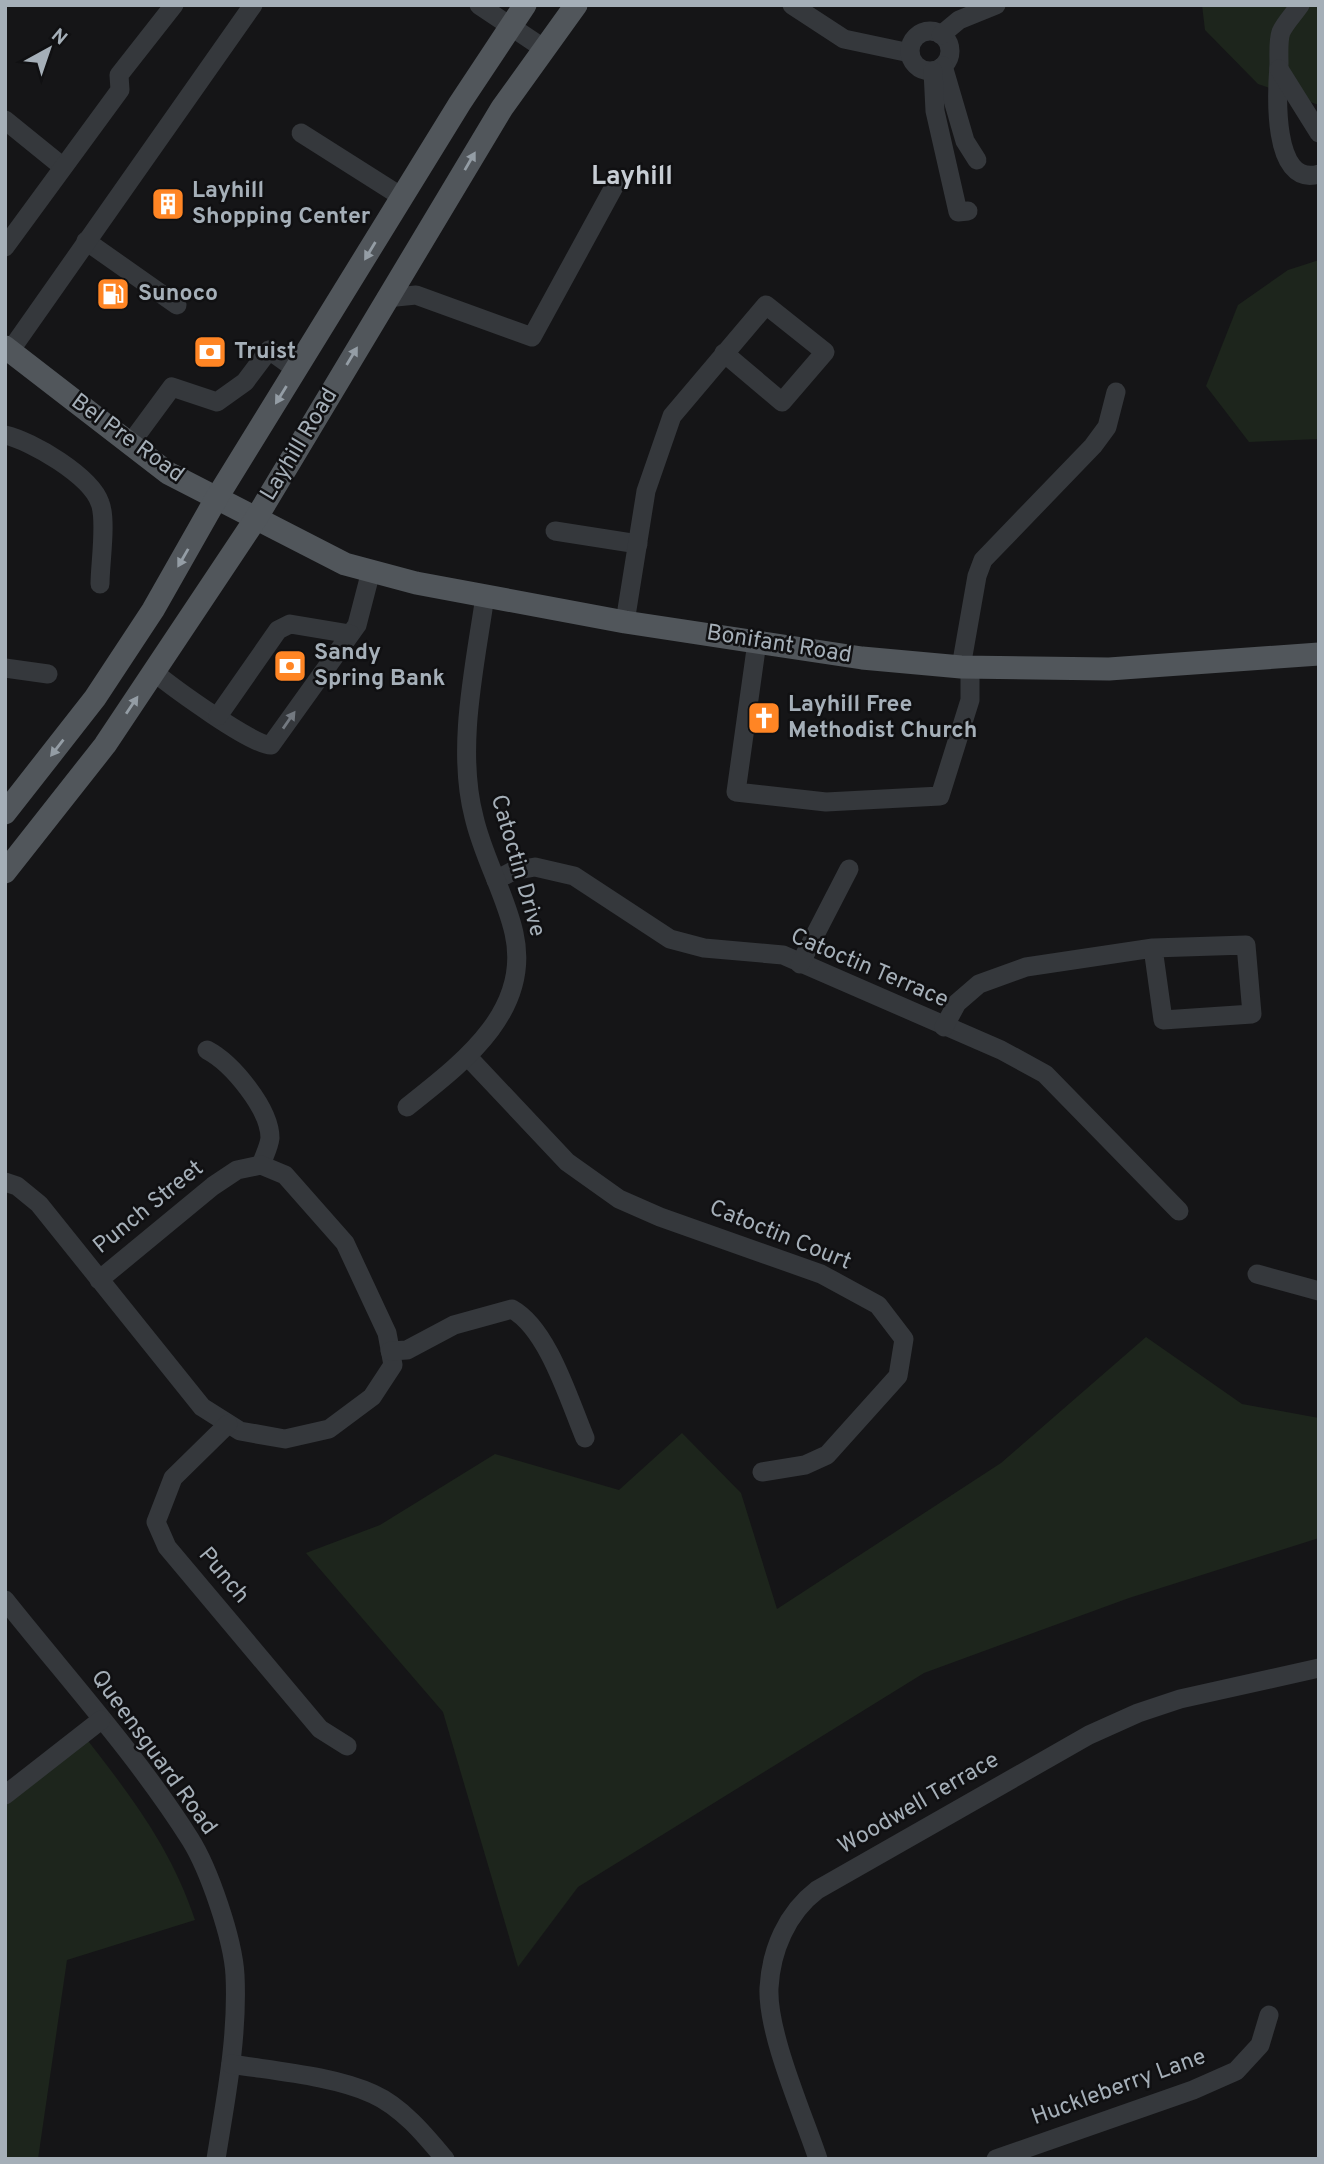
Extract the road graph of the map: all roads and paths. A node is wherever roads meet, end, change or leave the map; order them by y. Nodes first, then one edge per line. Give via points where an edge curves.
1 (174, 5) edge
2 (253, 5) edge
3 (480, 5) edge
4 (576, 5) edge
5 (792, 5) edge
6 (996, 5) edge
7 (1300, 5) edge
8 (515, 13) edge
9 (941, 35) junction
10 (543, 48) junction
11 (910, 53) junction
12 (938, 68) junction
13 (1279, 68) junction
14 (5, 120) edge
15 (301, 133) dead end
16 (1319, 133) edge
17 (977, 160) dead end
18 (64, 167) junction
19 (1319, 174) edge
20 (615, 184) dead end
21 (402, 197) junction
22 (968, 211) dead end
23 (86, 241) junction
24 (5, 247) edge
25 (386, 298) junction
26 (177, 305) dead end
27 (7, 349) edge
28 (724, 354) junction
29 (297, 370) junction
30 (1116, 392) dead end
31 (5, 435) edge
32 (130, 444) junction
33 (216, 499) junction
34 (255, 520) junction
35 (555, 531) dead end
36 (638, 544) junction
37 (371, 571) junction
38 (100, 584) dead end
39 (485, 596) junction
40 (625, 622) junction
41 (350, 634) junction
42 (757, 642) junction
43 (1319, 654) edge
44 (965, 667) junction
45 (5, 668) edge
46 (154, 672) junction
47 (47, 674) dead end
48 (218, 716) junction
49 (5, 813) edge
50 (849, 869) dead end
51 (5, 872) edge
52 (496, 880) junction
53 (1153, 948) junction
54 (800, 964) junction
55 (944, 1027) junction
56 (207, 1050) dead end
57 (469, 1058) junction
58 (407, 1107) dead end
59 (261, 1165) junction
60 (5, 1182) edge
61 (1179, 1210) dead end
62 (1257, 1274) dead end
63 (99, 1280) junction
64 (1319, 1291) edge
65 (390, 1351) junction
66 (229, 1424) junction
67 (585, 1438) dead end
68 (762, 1472) dead end
69 (5, 1600) edge
70 (1319, 1668) edge
71 (101, 1720) junction
72 (347, 1746) dead end
73 (5, 1795) edge
74 (1269, 2015) dead end
75 (230, 2064) junction
76 (216, 2159) edge
77 (445, 2159) edge
78 (818, 2159) edge
79 (996, 2159) edge

1 - 18 street via 119,75 120,90
2 - 23 street
3 - 8 street
4 - 10 main road, Layhill Road
5 - 11 street via 844,39
6 - 9 street via 959,20
7 - 13 street via 1280,33
8 - 10 street
8 - 21 main road, Layhill Road
9 - 11 street via 930,31 918,35
9 - 12 street via 950,50
25 -> 10 main road, Layhill Road
11 - 12 street via 916,65
12 - 17 street via 965,141
12 - 22 street via 935,111 958,212
13 - 16 street
13 - 19 street via 1282,148 1295,169 1306,175
14 - 18 street
15 - 21 street
18 - 24 street
20 - 25 street via 531,337 416,295
21 -> 29 main road, Layhill Road
23 - 26 street
23 - 27 street
34 -> 25 main road, Layhill Road
27 - 32 main road, Bel Pre Road
28 - 28 street via 766,305 825,352 782,402
28 - 36 street via 672,416 646,491
29 - 32 street via 270,351 245,382 217,402 172,387
29 -> 33 main road, Layhill Road
30 - 44 street via 1107,427 1094,446 984,560 977,576
31 - 38 street via 21,439 93,488 102,505
32 - 33 main road, Bel Pre Road via 168,473
33 - 34 main road, Bel Pre Road
33 -> 49 main road, Layhill Road via 153,610 95,698
34 - 37 main road, Bonifant Road via 345,564
34 - 46 main road, Layhill Road
35 - 36 street
36 - 40 street
37 - 39 main road, Bonifant Road
37 - 41 street
39 - 40 main road, Bonifant Road
39 - 52 street, Catoctin Drive via 468,705 469,773 473,817
40 - 42 main road, Bonifant Road
41 - 48 street via 290,624 278,630
48 -> 41 street via 255,741 271,745
42 - 44 main road, Bonifant Road
42 - 44 street via 736,792 826,802 940,796 970,700
43 - 44 main road, Bonifant Road via 1109,669
45 - 47 street
46 - 48 street
51 -> 46 main road, Layhill Road via 105,745
50 - 54 street
52 - 54 street, Catoctin Terrace via 535,867 574,876 670,939 704,948 783,956
52 - 57 street, Catoctin Drive via 514,933 516,957 510,995
53 - 53 street via 1163,1020 1252,1014 1246,945
53 - 55 street via 1054,961 979,984 957,1003
54 - 55 street, Catoctin Terrace
55 - 61 street, Catoctin Terrace via 1045,1074
56 - 59 street via 236,1073 266,1124 270,1136
57 - 58 street, Catoctin Drive
57 - 68 street, Catoctin Court via 567,1162 619,1199 821,1274 878,1305 904,1339 898,1376 827,1455 805,1465
59 - 63 street, Punch Street via 237,1170 213,1186
59 - 65 street via 285,1175 345,1243 387,1333
60 - 63 street, Punch Street via 39,1204
62 - 64 street
63 - 66 street, Punch Street via 202,1407
65 - 66 street, Punch Street via 393,1365 372,1397 330,1429 285,1440 240,1431
65 - 67 street via 407,1350 454,1325 512,1309 525,1317 538,1335
66 - 72 street, Punch via 173,1478 156,1522 167,1547 320,1729
69 - 71 street, Queensguard Road
70 - 78 street, Woodwell Terrace via 1180,1699 1089,1735 803,1900 783,1928 769,1988 775,2030
71 - 73 street
71 - 75 street, Queensguard Road via 192,1841 223,1917 235,1972 236,2039
74 - 79 street, Huckleberry Lane via 1260,2045 1236,2071
75 - 76 street, Queensguard Road
75 - 77 street via 308,2076 374,2094 418,2127

